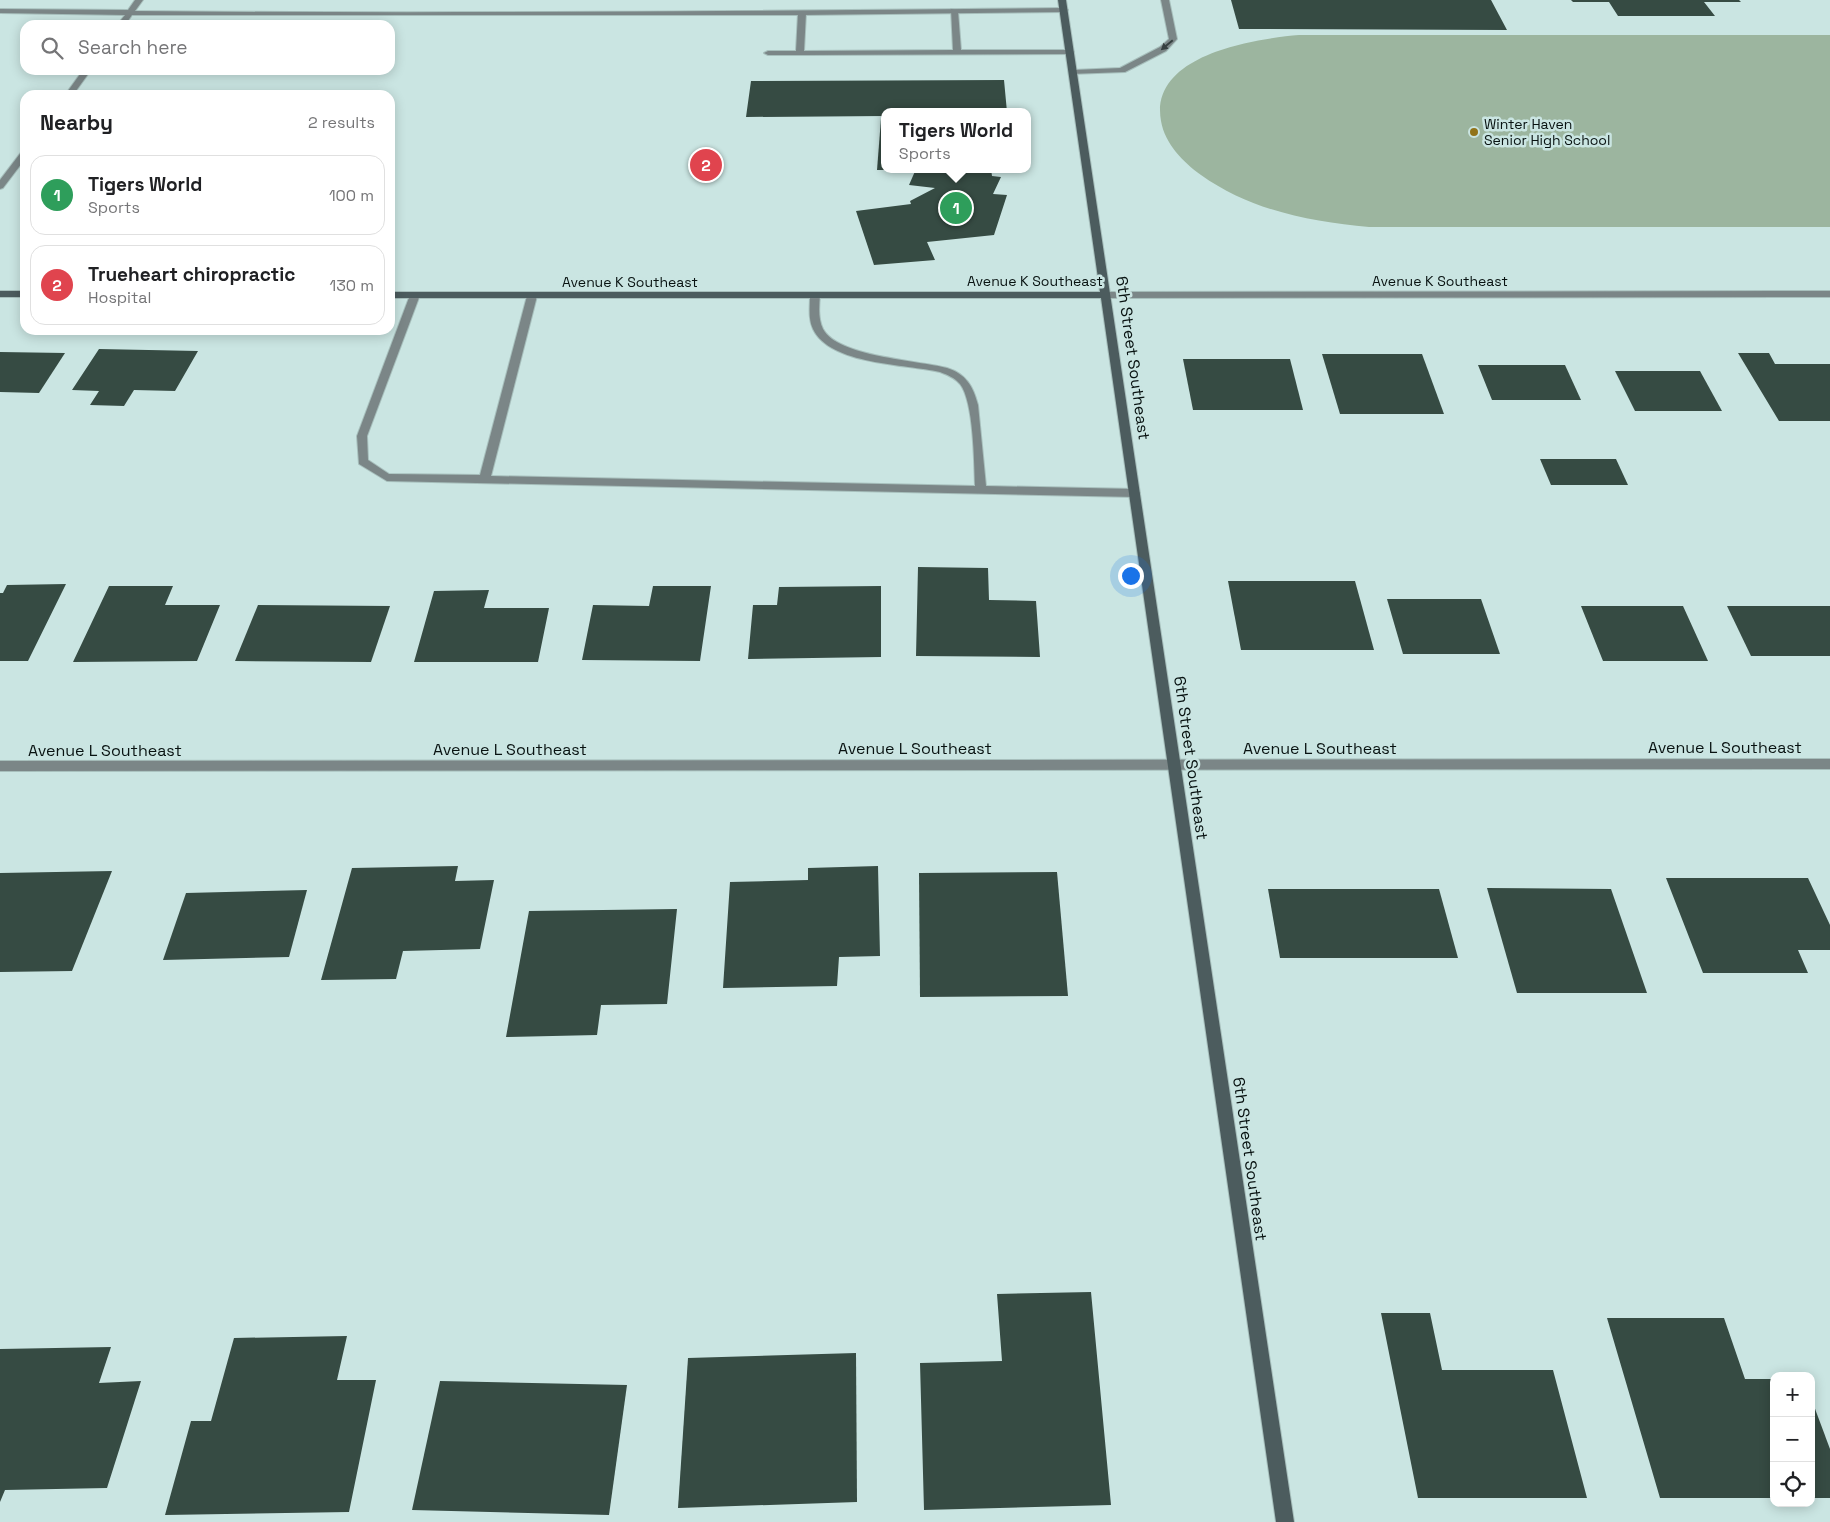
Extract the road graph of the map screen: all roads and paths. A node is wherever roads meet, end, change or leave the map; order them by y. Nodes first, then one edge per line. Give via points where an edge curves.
1 (140, 0) edge
2 (1062, 0) edge
3 (1165, 0) edge
4 (1064, 10) junction
5 (0, 11) edge
6 (954, 12) junction
7 (130, 13) junction
8 (802, 13) junction
9 (125, 20) edge
10 (957, 52) junction
11 (1070, 52) junction
12 (768, 53) dead end
13 (800, 53) junction
14 (1073, 72) junction
15 (83, 75) edge
16 (73, 90) edge
17 (20, 160) edge
18 (0, 186) edge
19 (0, 294) edge
20 (20, 294) edge
21 (1830, 294) edge
22 (395, 295) edge
23 (415, 295) junction
24 (814, 295) junction
25 (1106, 295) junction
26 (532, 296) junction
27 (485, 478) junction
28 (981, 490) junction
29 (1135, 493) junction
30 (1174, 764) junction
31 (1830, 764) edge
32 (0, 766) edge
33 (1285, 1522) edge

1 - 7 street
2 - 4 street, 6th Street Southeast
3 -> 14 street via 1173,40 1163,48 1122,70
4 - 6 street
4 - 11 street, 6th Street Southeast
5 - 7 street
6 - 8 street
6 - 10 street
7 - 8 street
7 - 9 street
8 - 13 street
10 - 11 street
10 - 13 street
11 - 14 street, 6th Street Southeast
12 - 13 street
14 - 25 street, 6th Street Southeast
15 - 16 street
17 - 18 street
19 - 20 street
21 - 25 street, Avenue K Southeast
22 - 23 street, Avenue K Southeast
23 - 26 street, Avenue K Southeast
23 - 27 street via 362,436 363,462 387,477
24 - 25 street, Avenue K Southeast
24 - 26 street, Avenue K Southeast
24 - 28 street via 814,317 821,334 835,346 854,353 955,373 967,386 973,406
25 - 29 street, 6th Street Southeast
26 - 27 street
27 - 28 street
28 - 29 street
29 - 30 street, 6th Street Southeast
30 - 31 street, Avenue L Southeast
30 - 32 street, Avenue L Southeast
30 - 33 street, 6th Street Southeast

